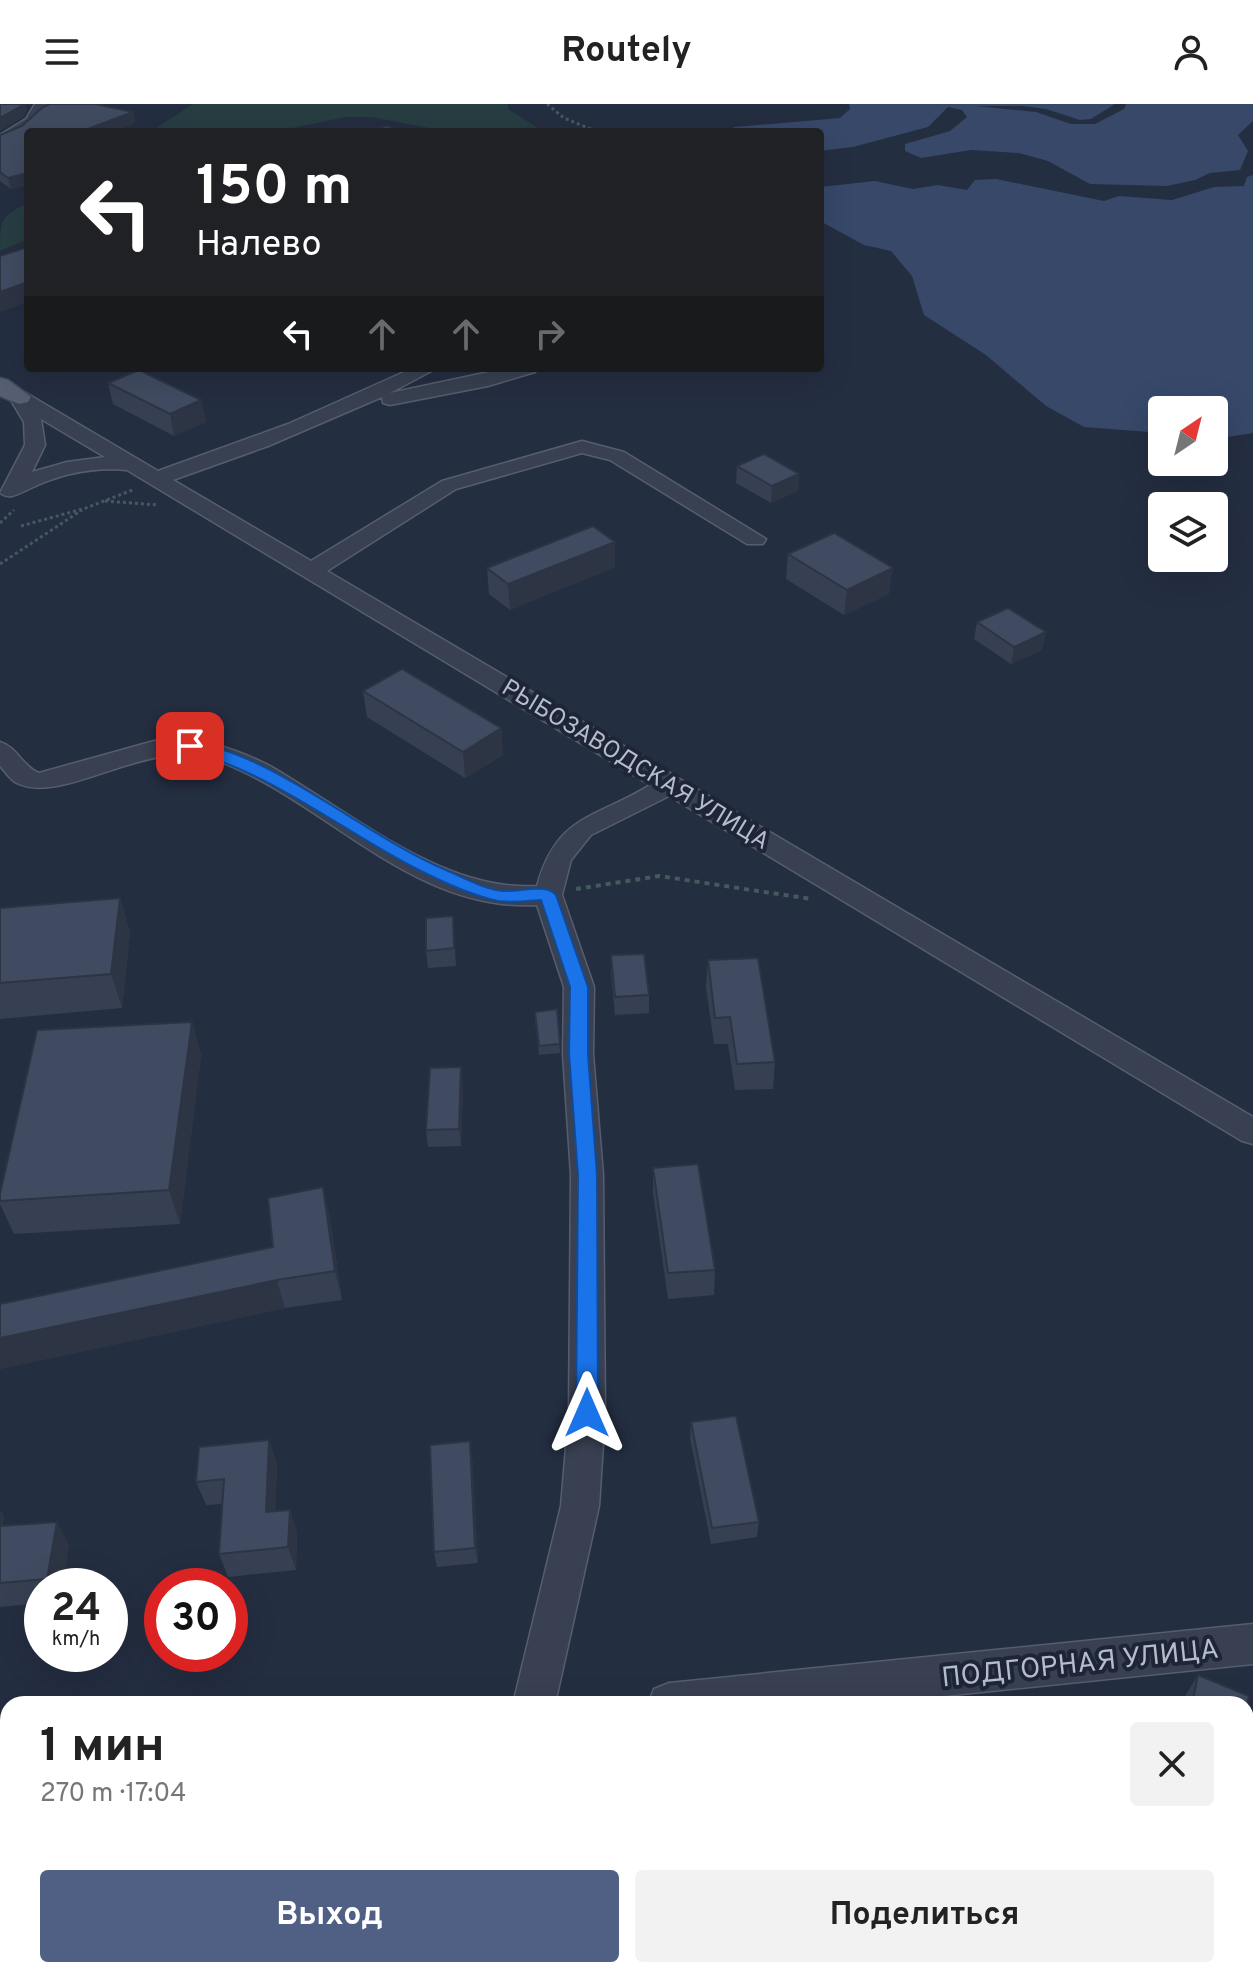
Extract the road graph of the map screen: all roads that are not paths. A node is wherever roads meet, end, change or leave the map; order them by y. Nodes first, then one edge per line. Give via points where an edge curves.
1 (42, 104) edge
2 (25, 128) edge
3 (24, 129) edge
4 (0, 140) edge
5 (420, 372) edge
6 (515, 372) edge
7 (9, 391) edge
8 (349, 407) junction
9 (147, 472) junction
10 (5, 495) edge
11 (755, 539) dead end
12 (311, 571) junction
13 (0, 750) edge
14 (669, 784) junction
15 (548, 895) junction
16 (1253, 1132) edge
17 (1253, 1644) edge
18 (536, 1696) edge
19 (747, 1696) edge

1 - 2 street
3 - 4 street
5 - 8 street
6 - 8 street
7 - 9 street, РЫБОЗАВОДСКАЯ УЛИЦА
7 - 10 street via 32,414 37,429 26,468
8 - 9 street via 222,458
9 - 10 street via 89,462 34,477
9 - 12 street, РЫБОЗАВОДСКАЯ УЛИЦА
11 - 12 street via 617,456 582,447 449,485
12 - 14 street, РЫБОЗАВОДСКАЯ УЛИЦА
13 - 15 street via 24,777 39,781 168,747 209,749 268,775 433,871 502,896
14 - 15 street via 582,829 558,858
14 - 16 street, РЫБОЗАВОДСКАЯ УЛИЦА
15 - 18 street via 579,987 587,1175 587,1413 580,1506
17 - 19 street, ПОДГОРНАЯ УЛИЦА

